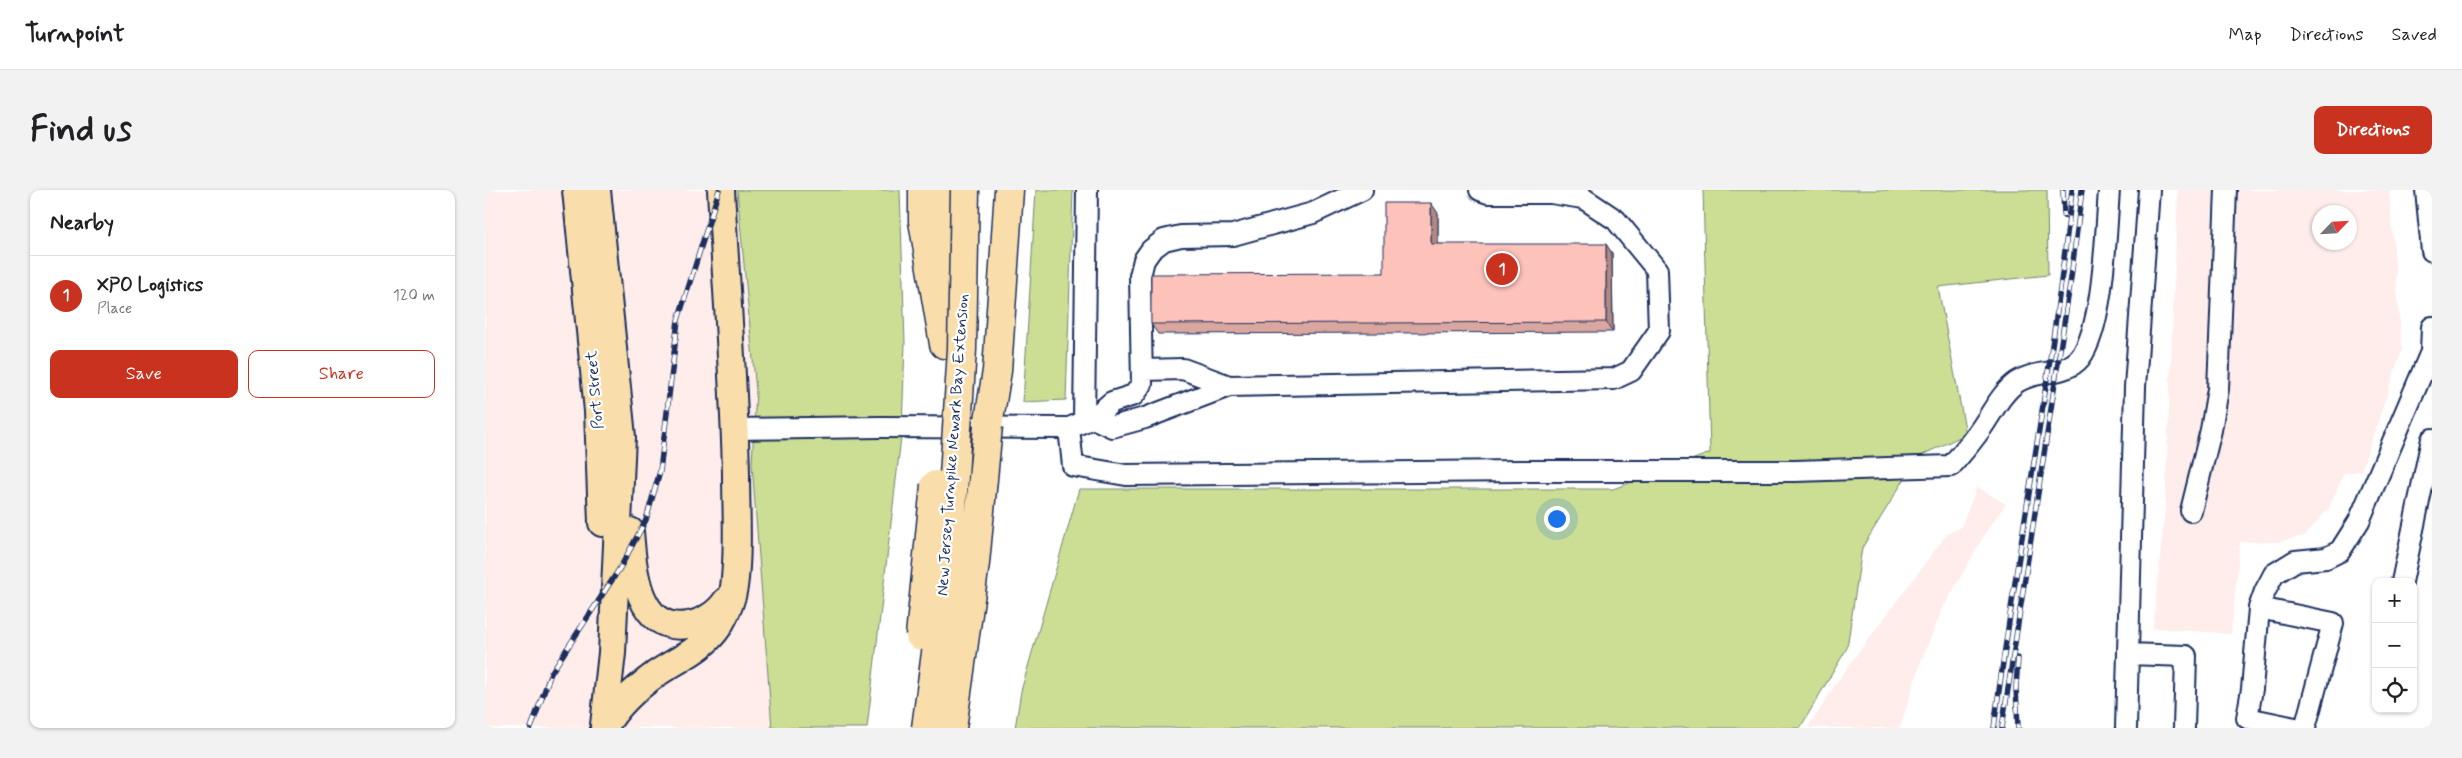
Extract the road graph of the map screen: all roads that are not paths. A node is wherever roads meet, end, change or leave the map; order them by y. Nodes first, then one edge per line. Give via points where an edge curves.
1 (576, 190) edge
2 (597, 190) edge
3 (721, 190) edge
4 (923, 190) edge
5 (947, 190) edge
6 (965, 190) edge
7 (993, 190) edge
8 (1009, 190) edge
9 (1087, 190) edge
10 (1362, 190) edge
11 (1480, 190) edge
12 (2109, 190) edge
13 (2149, 190) edge
14 (2226, 190) edge
15 (2426, 190) edge
16 (2432, 251) edge
17 (2432, 327) edge
18 (944, 344) junction
19 (2432, 353) edge
20 (1143, 370) junction
21 (1229, 386) junction
22 (1082, 422) junction
23 (988, 426) junction
24 (735, 429) junction
25 (621, 437) junction
26 (2432, 439) edge
27 (2191, 511) dead end
28 (2402, 578) edge
29 (610, 583) junction
30 (734, 587) junction
31 (2259, 608) junction
32 (2129, 654) junction
33 (2249, 723) edge
34 (592, 728) edge
35 (604, 728) edge
36 (908, 728) edge
37 (926, 728) edge
38 (951, 728) edge
39 (2126, 728) edge
40 (2184, 728) edge
41 (2295, 728) edge
42 (2305, 728) edge

1 - 29 main road, Port Street via 598,411
2 - 25 main road, Port Street
3 - 24 main road
4 - 18 highway via 923,221
5 - 18 highway, New Jersey Turnpike Newark Bay Extension
6 - 37 highway, New Jersey Turnpike Newark Bay Extension, bridge via 962,349 949,555
7 - 23 highway
8 - 23 highway via 997,371
9 - 22 lane
10 - 20 lane via 1313,213 1233,235 1181,236 1164,240 1151,250 1144,260 1140,276
11 - 21 lane via 1488,193 1551,192 1583,198 1622,227 1657,270 1659,331 1631,371 1614,379
12 - 22 lane via 2103,273 2096,312 2081,357 2066,368 2025,377 2016,383 1951,466 1795,471 1520,470 1127,475 1073,466
13 - 32 lane via 2135,387
14 - 27 lane via 2218,389
15 - 16 lane
17 - 19 lane
18 - 36 highway, New Jersey Turnpike Newark Bay Extension, bridge via 934,509
19 - 31 lane via 2359,521 2340,551 2326,558 2295,561 2274,574
20 - 21 lane via 1183,369
20 - 22 lane via 1142,384 1134,395 1112,402
21 - 22 lane via 1163,412 1113,427
22 - 24 lane
23 - 38 highway, bridge via 976,554
24 - 30 main road via 737,551
25 - 29 main road, Port Street
25 - 30 main road via 634,568 638,590 647,608 657,619 668,624 693,625 715,613
26 - 28 lane
29 - 34 main road
29 - 35 main road via 612,653
30 - 35 main road via 718,628 705,642 627,698 613,712
31 - 33 lane
31 - 42 lane via 2333,623
32 - 39 lane
32 - 40 lane via 2185,656
33 - 41 lane

